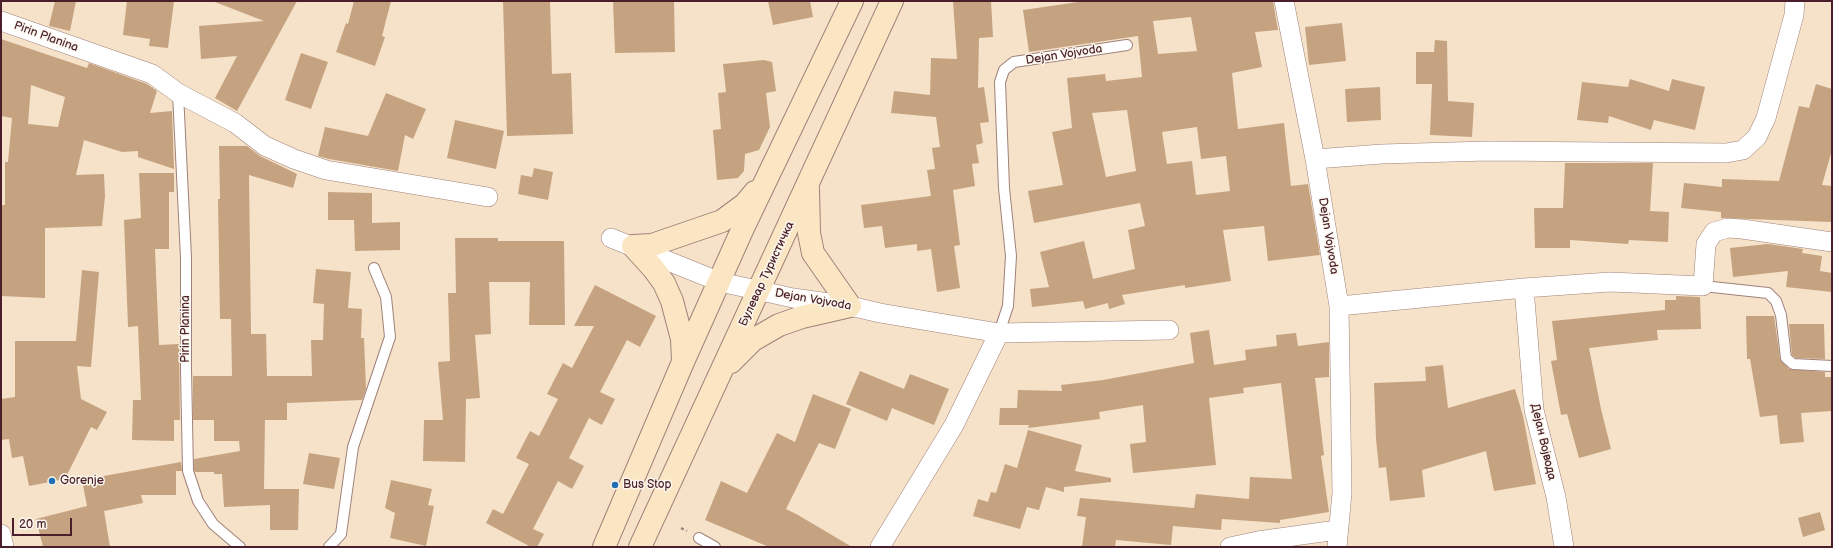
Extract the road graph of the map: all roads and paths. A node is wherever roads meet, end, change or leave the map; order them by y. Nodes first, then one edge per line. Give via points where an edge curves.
1 (852, 1) edge
2 (892, 1) edge
3 (1284, 1) edge
4 (1795, 1) edge
5 (1, 21) edge
6 (1127, 45) dead end
7 (178, 93) junction
8 (1315, 159) junction
9 (772, 169) junction
10 (808, 185) junction
11 (488, 197) dead end
12 (611, 238) dead end
13 (1832, 242) edge
14 (633, 246) junction
15 (374, 268) dead end
16 (720, 282) junction
17 (1703, 286) junction
18 (1524, 288) junction
19 (759, 290) junction
20 (850, 306) junction
21 (1339, 306) junction
22 (1169, 330) dead end
23 (999, 333) junction
24 (683, 362) junction
25 (1832, 366) edge
26 (720, 373) junction
27 (1, 534) edge
28 (699, 538) dead end
29 (1337, 539) edge
30 (4, 547) edge
31 (240, 547) edge
32 (329, 547) edge
33 (604, 547) edge
34 (640, 547) edge
35 (715, 547) edge
36 (880, 547) edge
37 (1230, 547) edge
38 (1564, 547) edge

1 - 9 main road
2 - 10 main road, Булевар Туристичка
3 - 8 street, Dejan Vojvoda
4 - 8 street via 1794,15 1766,118 1757,137 1743,150 1726,153 1488,151
5 - 7 street, Pirin Planina via 152,74
6 - 23 lane, Dejan Vojvoda via 1014,62 1004,70 1000,82 1004,188 1011,256 1008,306
7 - 11 street, Pirin Planina via 235,123 265,146 326,170
7 - 31 lane, Pirin Planina via 186,258 188,471 198,500 213,524
8 - 21 street, Dejan Vojvoda
9 - 14 main road via 745,204 722,221 652,245
9 - 16 main road
10 - 19 main road, Булевар Туристичка
10 - 20 main road via 809,233 813,253
12 - 14 street, Dejan Vojvoda
13 - 17 street via 1742,229 1728,228 1714,232 1706,244
14 - 16 street, Dejan Vojvoda
14 - 24 main road via 664,283 672,301 682,339
15 - 32 lane via 386,297 390,337 353,447 341,534
16 - 19 street, Dejan Vojvoda
16 - 24 main road
17 - 18 street via 1610,282
17 - 25 lane via 1768,292 1776,301 1781,315 1786,358 1793,364
18 - 21 street
18 - 38 street, Дејан Војвода via 1534,410 1556,496
19 - 20 street, Dejan Vojvoda
19 - 26 main road, Булевар Туристичка
20 - 23 street, Dejan Vojvoda
20 - 26 main road via 779,325 753,340
21 - 29 street, Dejan Vojvoda via 1342,493
22 - 23 street, Dejan Vojvoda
23 - 36 street, Dejan Vojvoda via 954,425
24 - 33 main road
26 - 34 main road, Булевар Туристичка
27 - 30 street
28 - 35 lane
29 - 37 street via 1258,541

